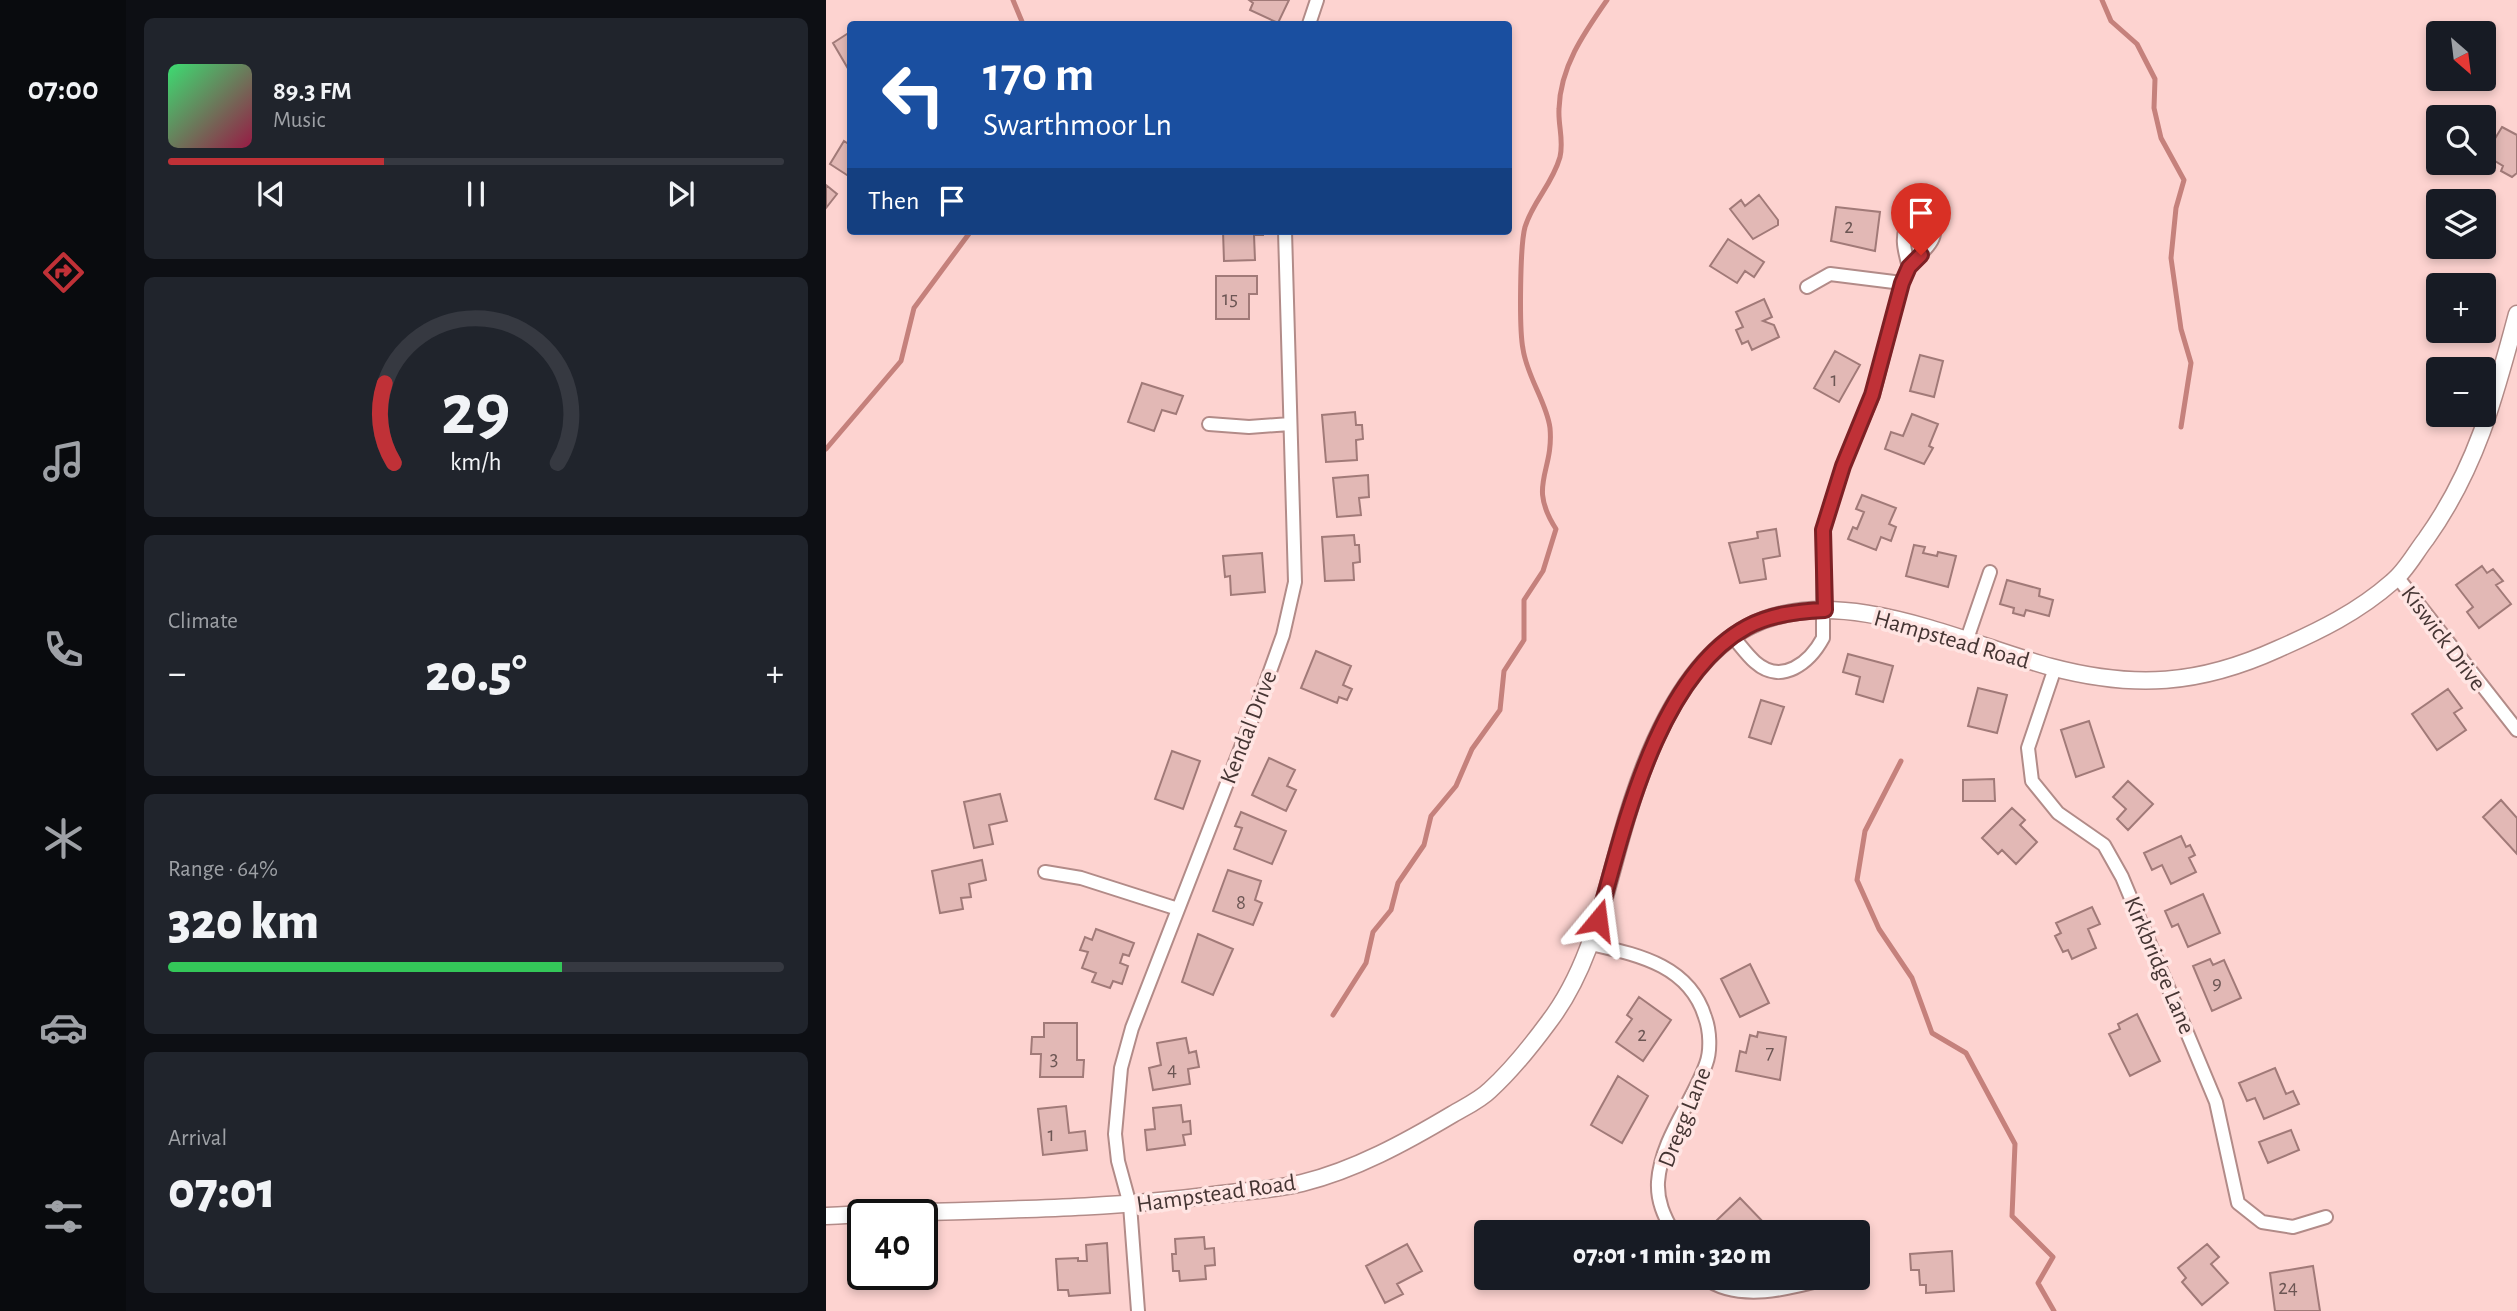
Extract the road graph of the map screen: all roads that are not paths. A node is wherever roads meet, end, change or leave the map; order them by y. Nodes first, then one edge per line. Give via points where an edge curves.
1 (1317, 0) edge
2 (1310, 21) edge
3 (1285, 235) edge
4 (1909, 267) dead end
5 (1902, 283) junction
6 (1807, 287) dead end
7 (2517, 314) edge
8 (1209, 424) dead end
9 (1290, 424) junction
10 (1990, 572) dead end
11 (2398, 578) junction
12 (1825, 610) junction
13 (1733, 637) junction
14 (1966, 642) junction
15 (2055, 668) junction
16 (2517, 730) edge
17 (1045, 872) dead end
18 (1178, 909) junction
19 (1591, 944) junction
20 (1130, 1205) junction
21 (826, 1216) edge
22 (2326, 1217) dead end
23 (1666, 1220) edge
24 (1756, 1290) edge
25 (1774, 1290) edge
26 (1138, 1311) edge

1 - 2 street
3 - 9 street, Kendal Drive
4 - 5 street
5 - 6 street via 1830,274
5 - 12 street via 1872,395 1823,530
7 - 11 street, Hampstead Road via 2479,447 2447,509
8 - 9 street
9 - 18 street, Kendal Drive via 1295,528 1292,595 1264,688
10 - 14 street
11 - 15 street, Hampstead Road via 2318,631 2248,662 2170,682 2111,680
11 - 16 street, Kiswick Drive
12 - 13 street, Hampstead Road via 1787,613
12 - 13 street via 1823,638 1815,653 1790,670 1774,671 1757,664
12 - 14 street, Hampstead Road via 1877,615
13 - 19 street, Hampstead Road via 1686,682 1670,712 1631,803
14 - 15 street, Hampstead Road
15 - 22 street, Kirkbridge Lane via 2028,748 2032,780 2058,813 2104,845 2122,877 2216,1102 2238,1203 2262,1222 2293,1227
17 - 18 street via 1081,878
18 - 20 street, Kendal Drive via 1121,1068 1115,1134
19 - 20 street, Hampstead Road via 1551,1020 1487,1093 1400,1145 1302,1183
19 - 23 street, Dregg Lane via 1644,956 1671,969 1702,1005 1709,1028 1708,1061 1666,1148 1658,1181
20 - 21 street, Hampstead Road
20 - 26 street, Kendal Drive
24 - 25 street

